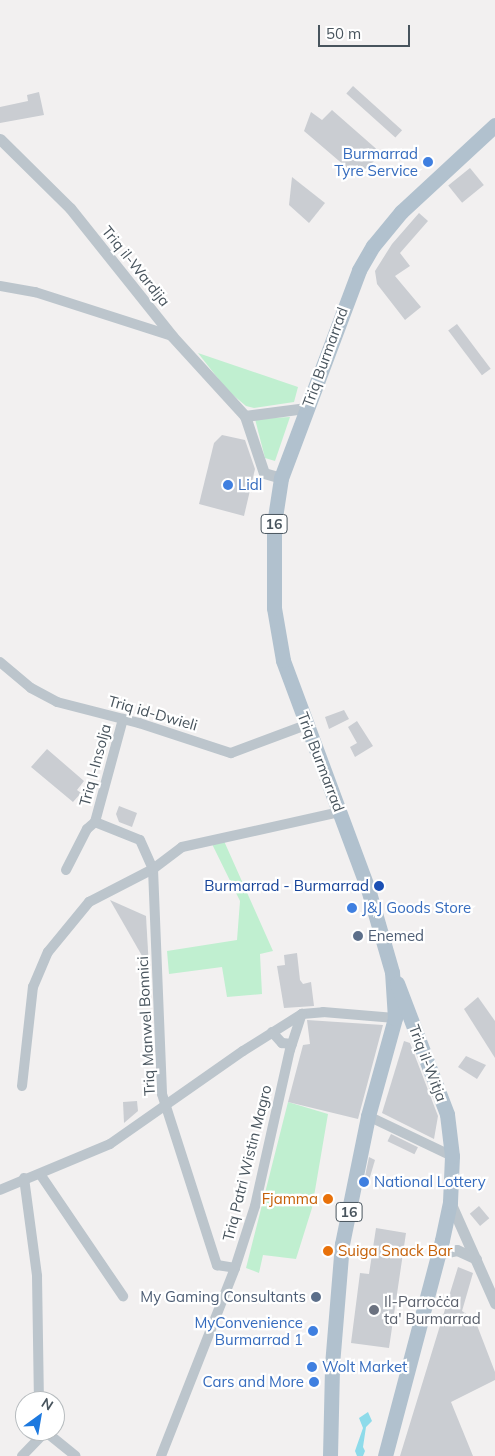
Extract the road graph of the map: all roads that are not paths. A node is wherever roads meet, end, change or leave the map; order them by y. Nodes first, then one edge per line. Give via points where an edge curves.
1 (495, 125) edge
2 (0, 139) edge
3 (0, 286) edge
4 (172, 336) junction
5 (306, 408) junction
6 (244, 416) junction
7 (282, 478) junction
8 (0, 662) edge
9 (123, 719) junction
10 (306, 725) junction
11 (340, 812) junction
12 (95, 822) junction
13 (153, 869) junction
14 (66, 870) dead end
15 (392, 972) junction
16 (302, 1014) junction
17 (395, 1018) junction
18 (272, 1032) junction
19 (292, 1044) junction
20 (22, 1086) dead end
21 (166, 1105) junction
22 (368, 1116) junction
23 (452, 1156) junction
24 (40, 1174) junction
25 (24, 1178) junction
26 (0, 1190) edge
27 (450, 1202) junction
28 (438, 1254) junction
29 (476, 1259) junction
30 (236, 1268) junction
31 (123, 1296) dead end
32 (495, 1303) edge
33 (39, 1391) edge
34 (37, 1441) edge
35 (57, 1441) edge
36 (22, 1456) edge
37 (76, 1456) edge
38 (160, 1456) edge
39 (330, 1456) edge
40 (385, 1456) edge

1 - 5 main road, Triq Burmarrad / 16 via 401,212 372,246 346,300
2 - 4 street, Triq il-Wardija via 70,208
3 - 4 street via 35,292
4 - 6 street, Triq il-Wardija
5 - 6 street
5 - 7 main road, Triq Burmarrad / 16
6 - 7 street, Triq il-Wardija via 264,473
7 - 10 main road, Triq Burmarrad / 16 via 274,524 274,608 283,660
8 - 9 street, Triq id-Dwieli via 31,688 57,702
9 - 10 street, Triq id-Dwieli via 231,753
9 - 12 street, Triq l-Insolja
10 - 11 main road, Triq Burmarrad / 16
11 - 13 street via 182,847
11 - 15 main road, Triq Burmarrad / 16 via 368,889
12 - 13 street, Triq Manwel Bonnici via 140,840
12 - 14 street, Triq l-Insolja via 87,829
13 - 20 street via 89,902 48,952 32,987
13 - 21 street, Triq Manwel Bonnici via 162,1094
15 - 17 main road, Triq Burmarrad / 16
15 - 23 main road, Triq il-Witja / 16 via 447,1114
16 - 17 street via 323,1012
16 - 18 street
16 - 19 street, Triq Patri Wistin Magro
17 - 22 main road, Triq Burmarrad / 16
18 - 19 street via 282,1043
18 - 21 street
19 - 30 street, Triq Patri Wistin Magro via 255,1206
21 - 24 street via 110,1144
21 - 30 street, Triq Manwel Bonnici via 217,1265
22 - 23 street
22 - 39 main road, Triq Burmarrad / 16 via 342,1244 332,1365
23 - 27 main road, 16
24 - 25 street
24 - 31 street
25 - 26 street
25 - 33 street via 37,1276
27 - 28 main road, 16
27 - 29 street
28 - 29 street via 458,1250
28 - 40 main road, 16
29 - 32 street
30 - 38 street, Triq Patri Wistin Magro
34 - 36 street
35 - 37 street

